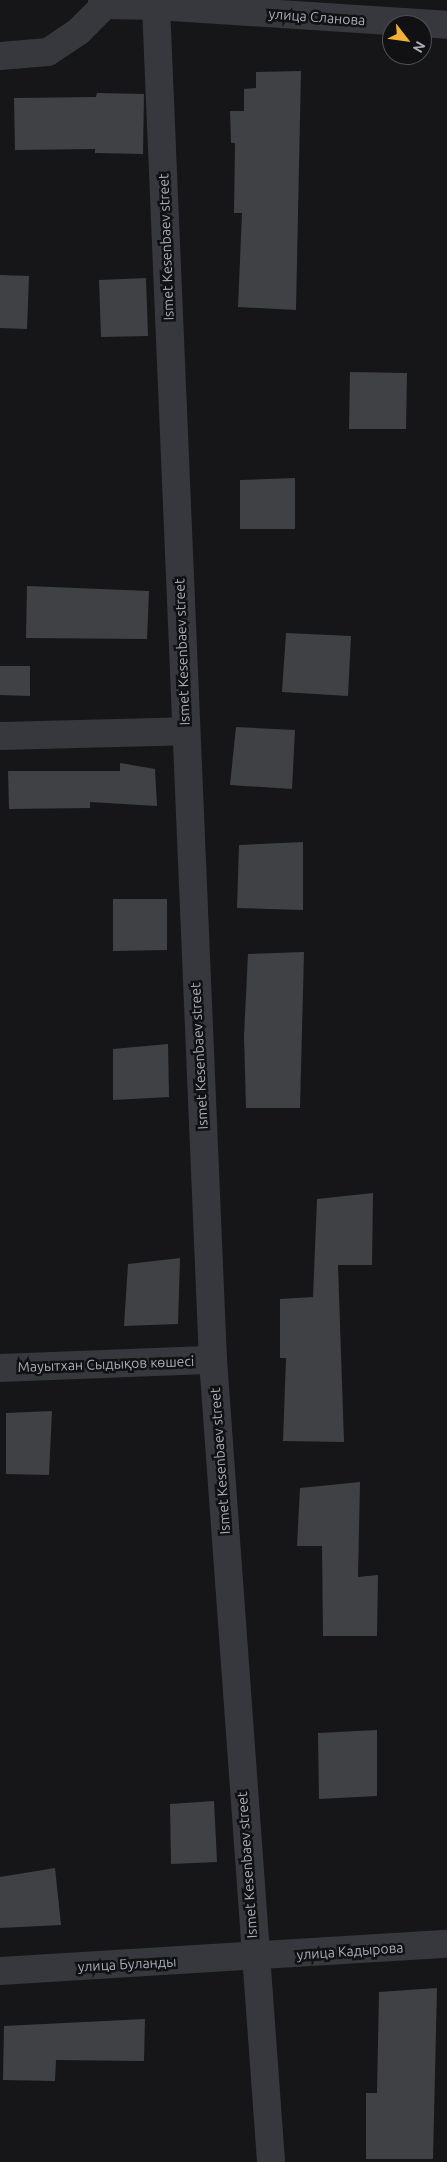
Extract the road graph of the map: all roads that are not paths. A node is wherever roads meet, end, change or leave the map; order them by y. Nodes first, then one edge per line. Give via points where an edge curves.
1 (103, 2) edge
2 (156, 6) junction
3 (447, 25) edge
4 (0, 56) edge
5 (185, 731) junction
6 (0, 736) edge
7 (213, 1360) junction
8 (0, 1368) edge
9 (447, 1944) edge
10 (254, 1957) junction
11 (0, 1971) edge
12 (271, 2162) edge

1 - 2 street
1 - 4 street via 79,30 48,52
2 - 3 street, улица Сланова
2 - 5 street, Ismet Kesenbaev street
5 - 6 street
5 - 7 street, Ismet Kesenbaev street
7 - 8 street, Мауытхан Сыдықов көшесі
7 - 10 street, Ismet Kesenbaev street
9 - 10 street, улица Кадырова
10 - 11 street, улица Буланды
10 - 12 street, Ismet Kesenbaev street

